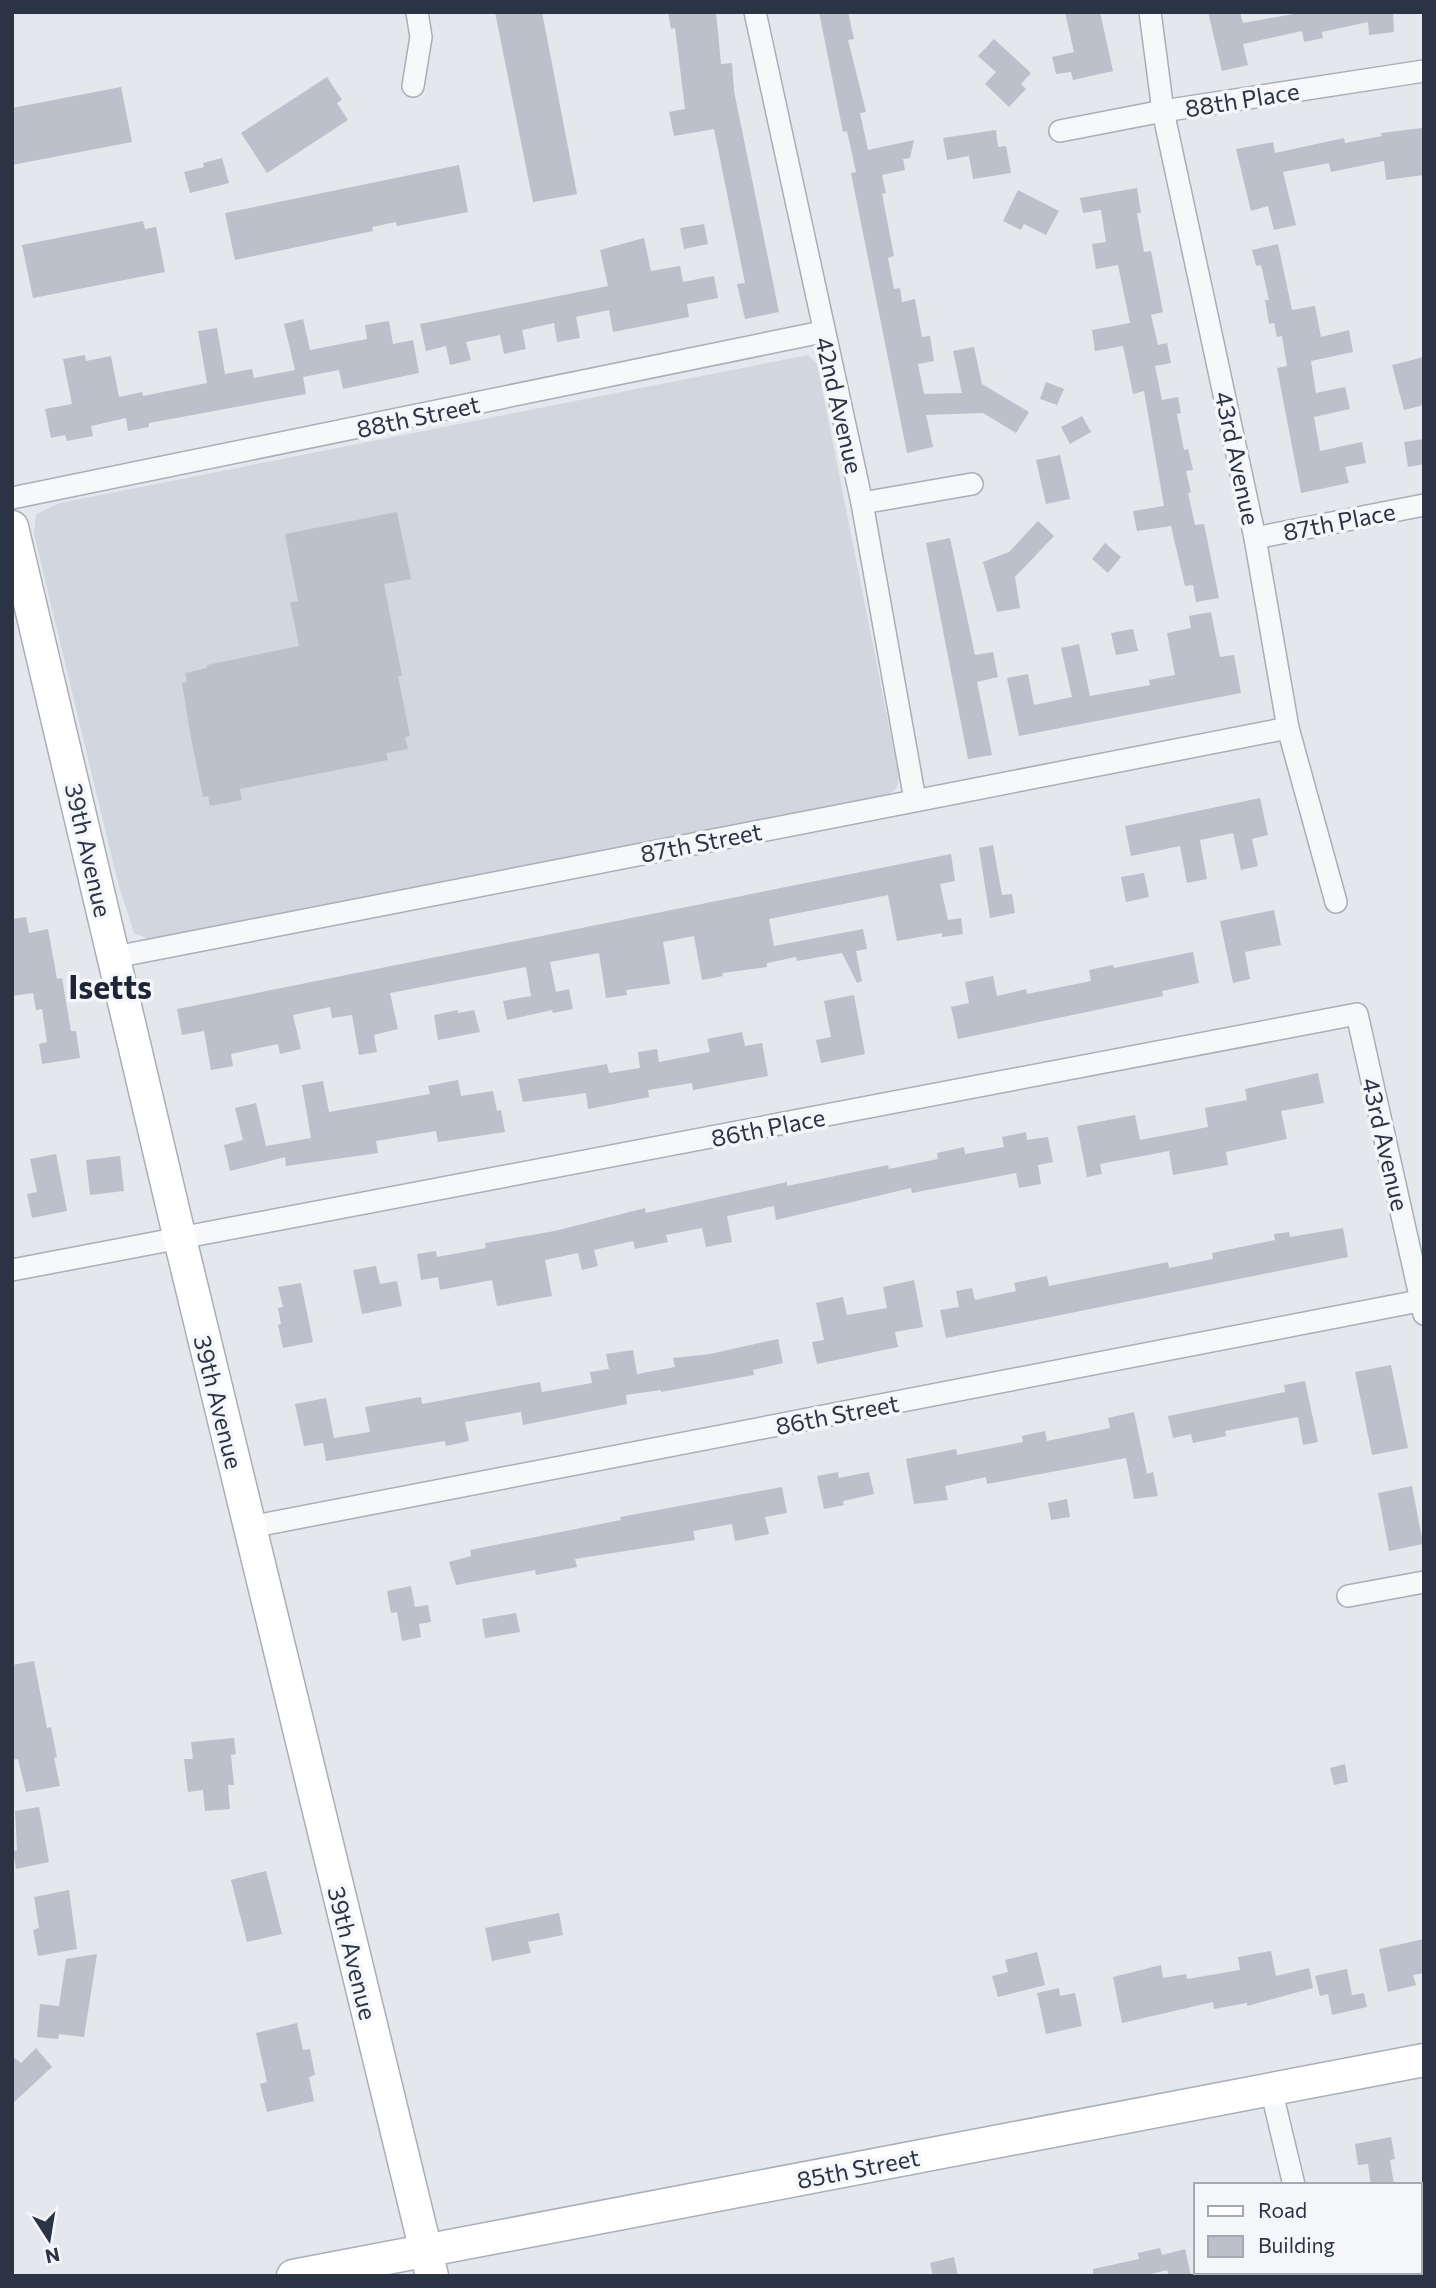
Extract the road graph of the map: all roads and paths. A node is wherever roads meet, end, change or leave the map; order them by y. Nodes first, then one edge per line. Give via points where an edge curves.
1 (416, 12) edge
2 (755, 12) edge
3 (1150, 12) edge
4 (1424, 71) edge
5 (413, 86) dead end
6 (1163, 111) junction
7 (1060, 131) dead end
8 (822, 332) junction
9 (972, 484) dead end
10 (12, 498) edge
11 (862, 503) junction
12 (1424, 505) edge
13 (12, 527) edge
14 (1255, 538) junction
15 (1287, 728) junction
16 (915, 800) junction
17 (1336, 902) dead end
18 (115, 957) junction
19 (1357, 1014) joint
20 (180, 1239) junction
21 (12, 1270) edge
22 (1423, 1305) edge
23 (250, 1527) junction
24 (1424, 1582) edge
25 (1348, 1596) dead end
26 (1424, 2060) edge
27 (1271, 2089) junction
28 (1294, 2183) edge
29 (429, 2263) edge
30 (293, 2276) edge

1 - 5 street via 421,37
2 - 8 street, 42nd Avenue
3 - 6 street, 43rd Avenue
4 - 6 street, 88th Place
6 - 7 street, 88th Place
6 - 14 street, 43rd Avenue
8 - 10 street, 88th Street
8 - 11 street, 42nd Avenue
9 - 11 street
11 - 16 street, 42nd Avenue
12 - 14 street, 87th Place
13 - 18 main road, 39th Avenue
14 - 15 street, 43rd Avenue
15 - 16 street, 87th Street
15 - 17 street, 43rd Avenue
16 - 18 street, 87th Street
18 - 20 main road, 39th Avenue
19 - 20 street, 86th Place
19 - 22 street, 43rd Avenue
20 - 21 street, 86th Place
20 - 23 main road, 39th Avenue
22 - 23 street, 86th Street
23 - 29 main road, 39th Avenue
24 - 25 street
26 - 27 main road, 85th Street
27 - 28 street
27 - 29 main road, 85th Street
29 - 30 main road, 85th Street

